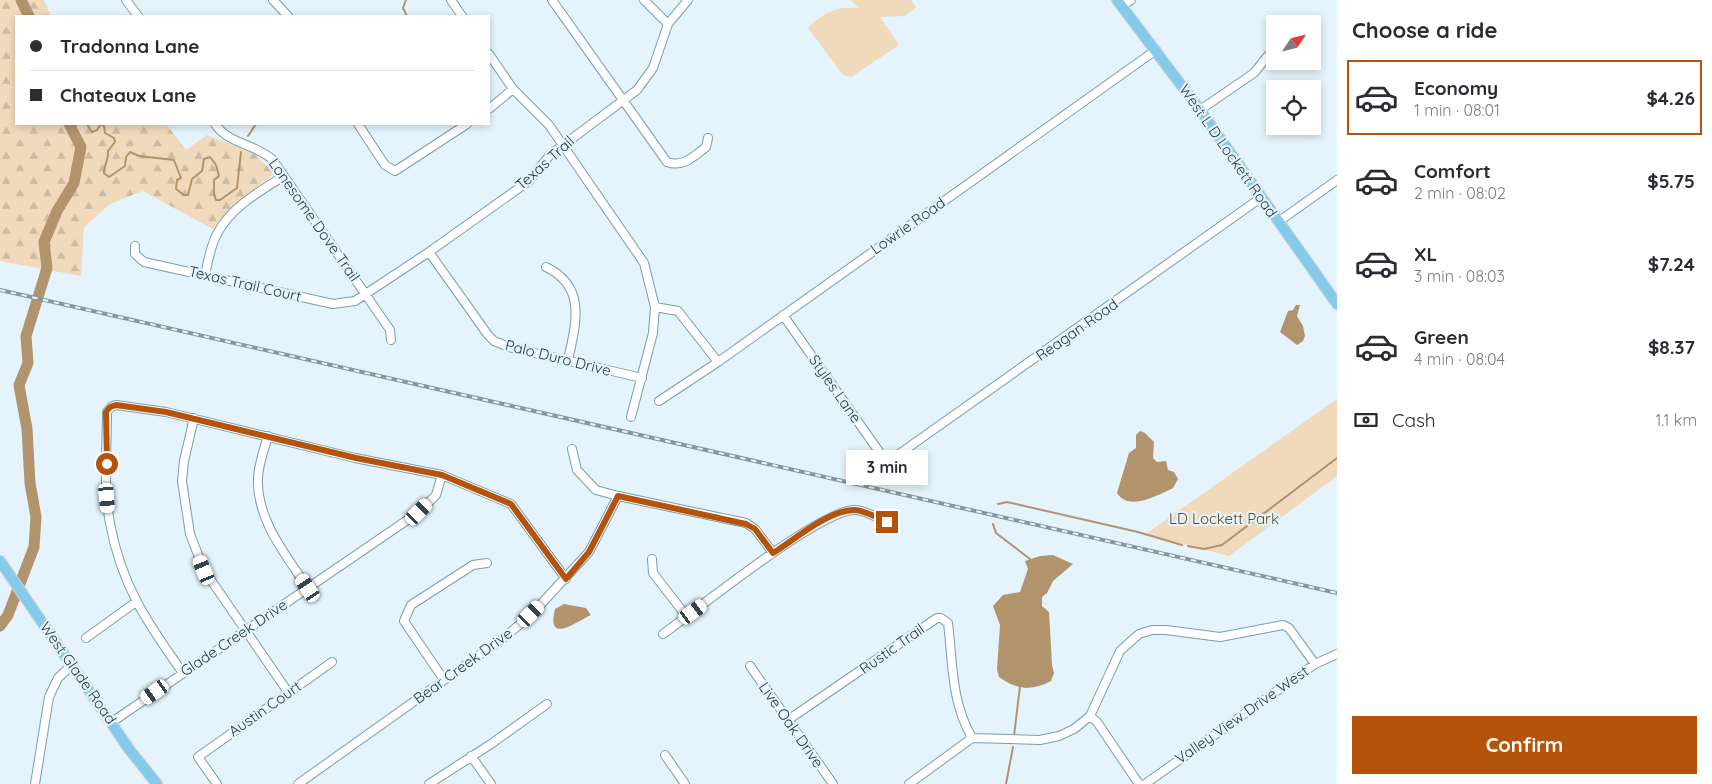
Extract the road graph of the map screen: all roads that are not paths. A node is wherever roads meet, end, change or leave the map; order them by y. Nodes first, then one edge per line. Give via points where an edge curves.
1 (126, 0) edge
2 (273, 0) edge
3 (451, 0) edge
4 (552, 0) edge
5 (644, 0) edge
6 (688, 0) edge
7 (1131, 0) edge
8 (1119, 3) edge
9 (137, 15) edge
10 (287, 15) edge
11 (461, 15) edge
12 (668, 24) junction
13 (1156, 50) junction
14 (490, 55) edge
15 (1266, 59) edge
16 (513, 89) junction
17 (624, 101) junction
18 (490, 108) edge
19 (1200, 110) junction
20 (216, 125) edge
21 (359, 125) edge
22 (466, 125) edge
23 (708, 138) dead end
24 (563, 145) junction
25 (284, 176) junction
26 (1337, 180) edge
27 (1262, 197) junction
28 (1278, 222) junction
29 (135, 246) dead end
30 (429, 252) junction
31 (546, 267) dead end
32 (205, 275) junction
33 (365, 293) junction
34 (1336, 299) edge
35 (655, 307) junction
36 (783, 314) junction
37 (391, 340) dead end
38 (568, 360) junction
39 (718, 362) junction
40 (642, 378) junction
41 (660, 401) dead end
42 (631, 417) dead end
43 (194, 418) junction
44 (268, 436) junction
45 (572, 449) dead end
46 (890, 459) joint
47 (442, 475) junction
48 (618, 496) junction
49 (887, 522) dead end
50 (773, 553) junction
51 (652, 559) dead end
52 (0, 561) edge
53 (487, 563) dead end
54 (566, 579) junction
55 (308, 588) junction
56 (136, 602) junction
57 (687, 616) junction
58 (245, 630) junction
59 (663, 634) dead end
60 (86, 638) dead end
61 (1337, 654) edge
62 (332, 662) dead end
63 (1315, 664) junction
64 (72, 665) junction
65 (750, 666) dead end
66 (183, 673) junction
67 (444, 680) junction
68 (288, 692) junction
69 (548, 704) dead end
70 (1090, 716) junction
71 (788, 720) junction
72 (112, 722) junction
73 (972, 738) junction
74 (664, 755) dead end
75 (471, 756) junction
76 (308, 781) edge
77 (35, 784) edge
78 (157, 784) edge
79 (217, 784) edge
80 (298, 784) edge
81 (429, 784) edge
82 (491, 784) edge
83 (685, 784) edge
84 (833, 784) edge
85 (909, 784) edge
86 (1140, 784) edge
87 (1145, 784) edge

1 - 9 street
2 - 10 street
3 - 11 street
4 - 17 street
5 - 12 street
6 - 12 street, Texas Trail
7 - 8 street
8 - 13 main road, West L D Lockett Road
12 - 17 street, Texas Trail via 654,68
13 - 19 main road, West L D Lockett Road
13 - 36 street, Lowrie Road
14 - 16 street
15 - 19 street via 1254,73
16 - 18 street
16 - 24 street via 541,116
17 - 23 street via 667,162 682,164 706,147
17 - 24 street, Texas Trail
19 - 27 main road, West L D Lockett Road
20 - 25 street, Lonesome Dove Trail via 228,137 265,152
21 - 22 street via 392,170 400,169
24 - 30 street, Texas Trail via 550,155 529,181
24 - 35 street via 638,252 648,274
25 - 32 street via 226,220 212,246
25 - 33 street, Lonesome Dove Trail
26 - 28 street
27 - 28 main road, West L D Lockett Road
27 - 46 street, Reagan Road
28 - 34 main road, West L D Lockett Road
29 - 32 street, Texas Trail Court via 135,254 144,262
30 - 33 street, Texas Trail
30 - 38 street, Palo Duro Drive via 494,341
31 - 38 street via 563,277 575,300 576,320
32 - 33 street, Texas Trail Court via 333,304 355,301
33 - 37 street, Lonesome Dove Trail via 390,330
35 - 39 street via 678,312
35 - 40 street via 654,333
36 - 39 street, Lowrie Road
36 - 46 street, Styles Lane via 880,453
38 - 40 street, Palo Duro Drive
39 - 41 street, Lowrie Road
40 - 42 street
43 - 44 street
43 - 56 street via 114,406 106,412 109,523
43 - 58 street via 182,481 190,534 204,570
44 - 47 street
44 - 55 street via 258,478 263,513
45 - 48 street via 577,470 585,480 596,490
47 - 54 street via 511,504
47 - 55 street, Glade Creek Drive via 436,495 419,512
48 - 50 street via 746,524 755,529
48 - 54 street, Bear Creek Drive via 589,552
49 - 50 street via 855,510 840,513
50 - 57 street
51 - 57 street via 653,573
52 - 64 main road, West Glade Road
53 - 67 street via 472,565 411,605 404,621
54 - 67 street, Bear Creek Drive via 506,636
55 - 58 street, Glade Creek Drive
56 - 60 street
56 - 66 street
57 - 59 street
58 - 66 street, Glade Creek Drive
58 - 68 street
61 - 63 street, Valley View Drive West
62 - 68 street, Austin Court
63 - 70 street via 1289,628 1283,625 1220,637 1152,630 1140,634 1120,651
63 - 87 street, Valley View Drive West
64 - 72 main road, West Glade Road
64 - 77 street via 58,678 49,697
65 - 71 street, Live Oak Drive
66 - 72 street, Glade Creek Drive
67 - 76 street, Bear Creek Drive
68 - 79 street, Austin Court via 198,757
69 - 75 street
70 - 73 street via 1074,729 1046,740
70 - 86 street
71 - 73 street, Rustic Trail via 933,620 941,618 948,624 951,672 958,707
71 - 84 street, Live Oak Drive
72 - 78 main road, West Glade Road
73 - 85 street
74 - 83 street
75 - 81 street
75 - 82 street
76 - 80 street, Bear Creek Drive

